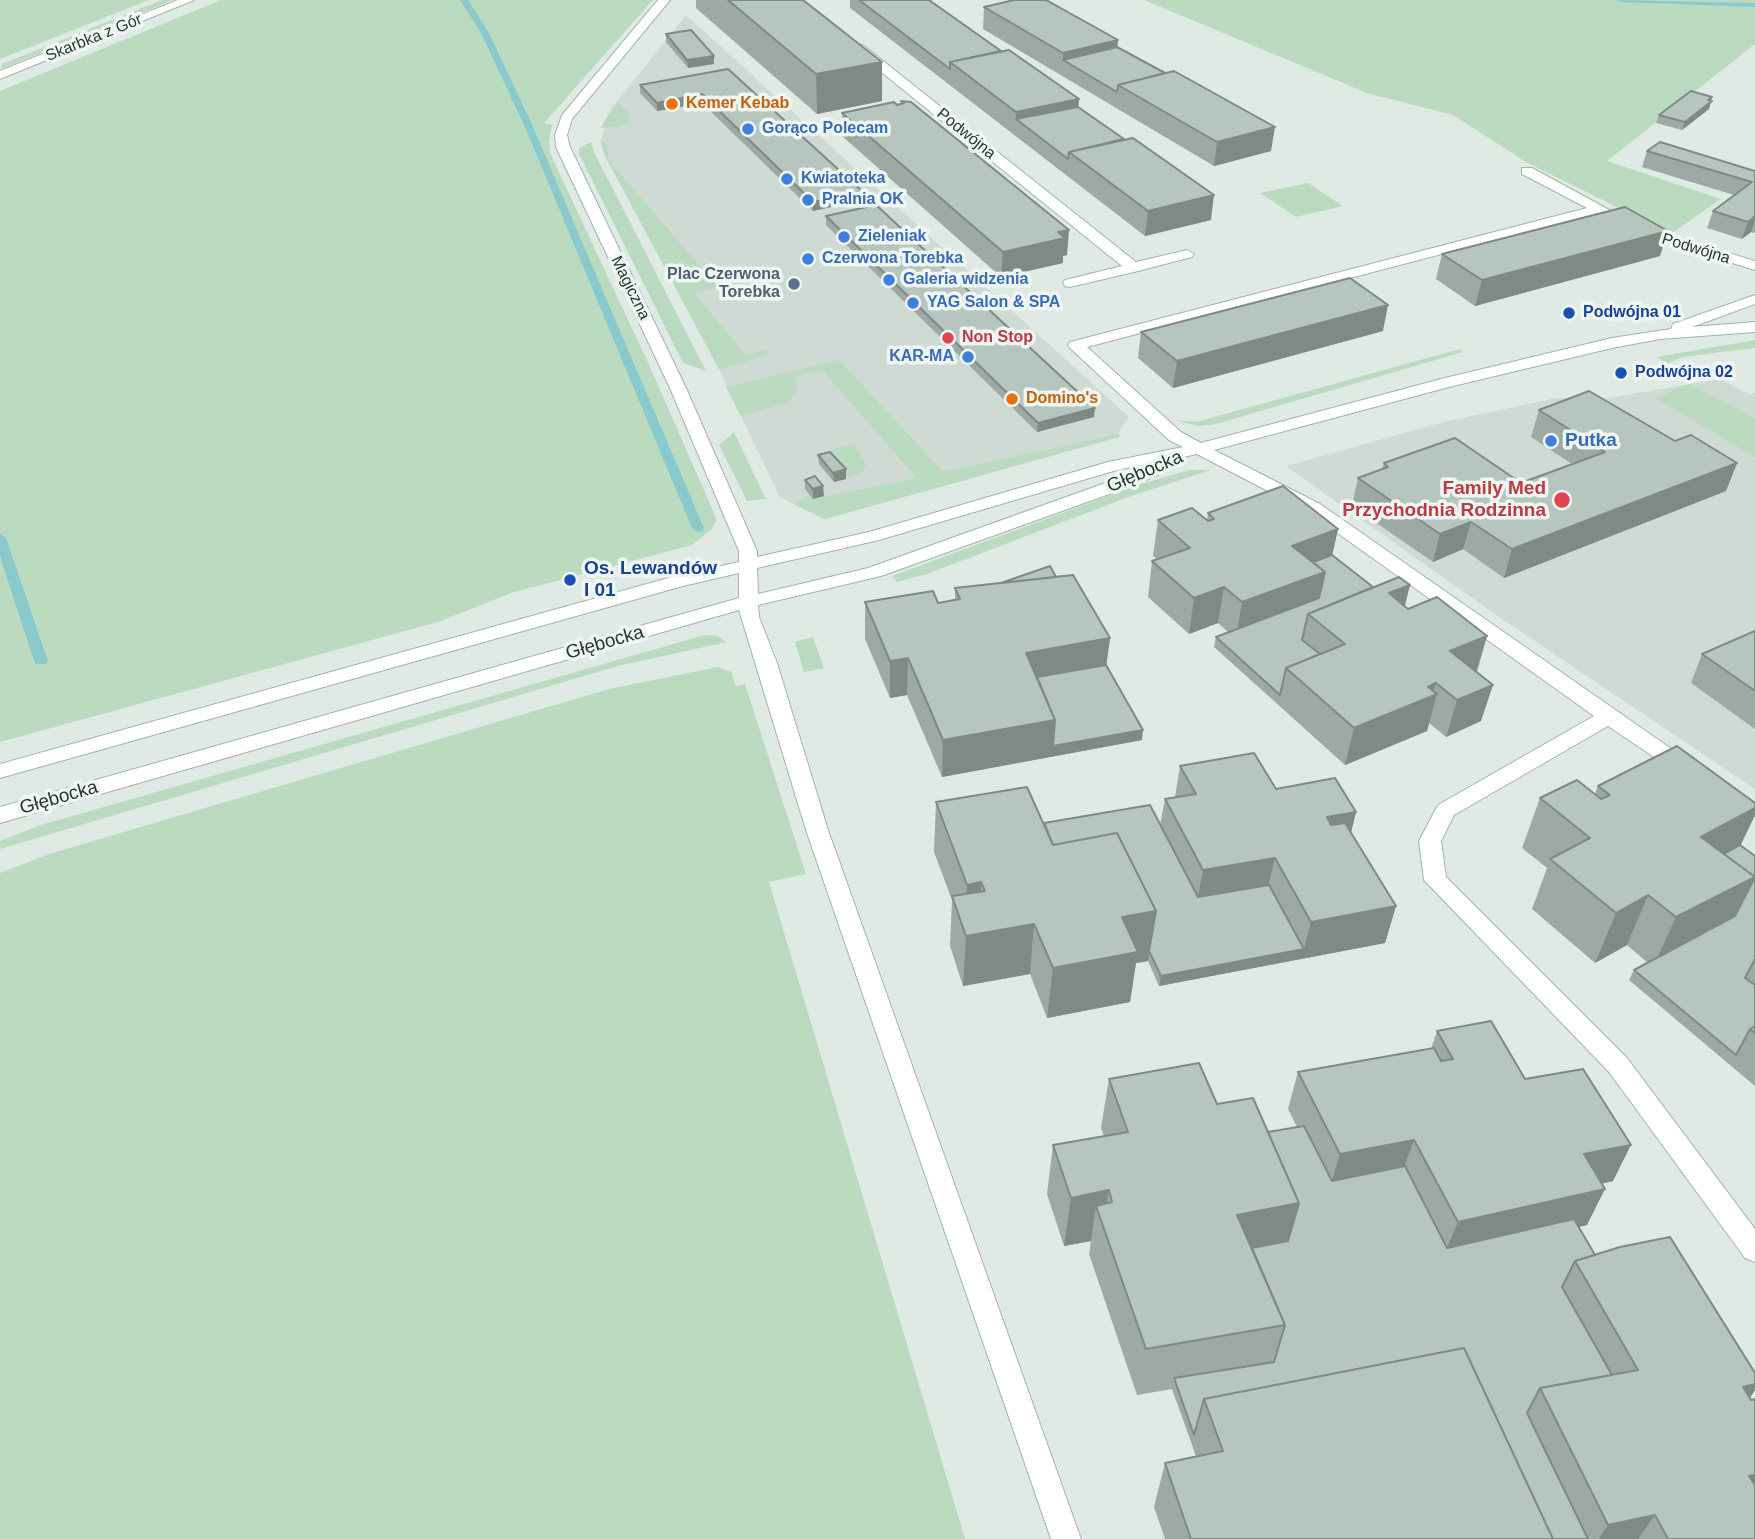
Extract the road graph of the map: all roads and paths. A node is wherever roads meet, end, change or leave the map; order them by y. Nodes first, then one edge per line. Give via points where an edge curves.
1 (188, 0) edge
2 (664, 0) edge
3 (846, 37) edge
4 (0, 75) edge
5 (1527, 171) dead end
6 (1599, 209) junction
7 (1187, 254) dead end
8 (1755, 266) edge
9 (1134, 268) junction
10 (1070, 283) dead end
11 (1755, 299) edge
12 (1755, 327) edge
13 (1660, 334) junction
14 (1201, 449) junction
15 (747, 565) junction
16 (747, 602) junction
17 (1609, 717) junction
18 (0, 771) edge
19 (1700, 778) edge
20 (0, 816) edge
21 (1755, 1250) edge
22 (1066, 1539) edge

1 - 4 street, Skarbka z Gór
2 - 15 street, Magiczna via 566,118 561,135 738,524 748,551
3 - 9 street, Podwójna
5 - 6 street, Podwójna
6 - 8 street, Podwójna via 1658,238
6 - 14 street via 1076,345 1174,436
7 - 9 street
9 - 10 street
11 - 13 street, Głębocka
12 - 13 street, Głębocka
13 - 14 street, Głębocka via 1446,383
14 - 15 street, Głębocka via 1114,466 873,536
14 - 16 street, Głębocka via 1131,480 890,567
14 - 17 street via 1314,508
15 - 16 street, Magiczna
15 - 18 street, Głębocka
16 - 20 street, Głębocka
16 - 22 street, Magiczna via 817,830
17 - 19 street
17 - 21 street via 1446,810 1430,841 1435,880 1618,1065

